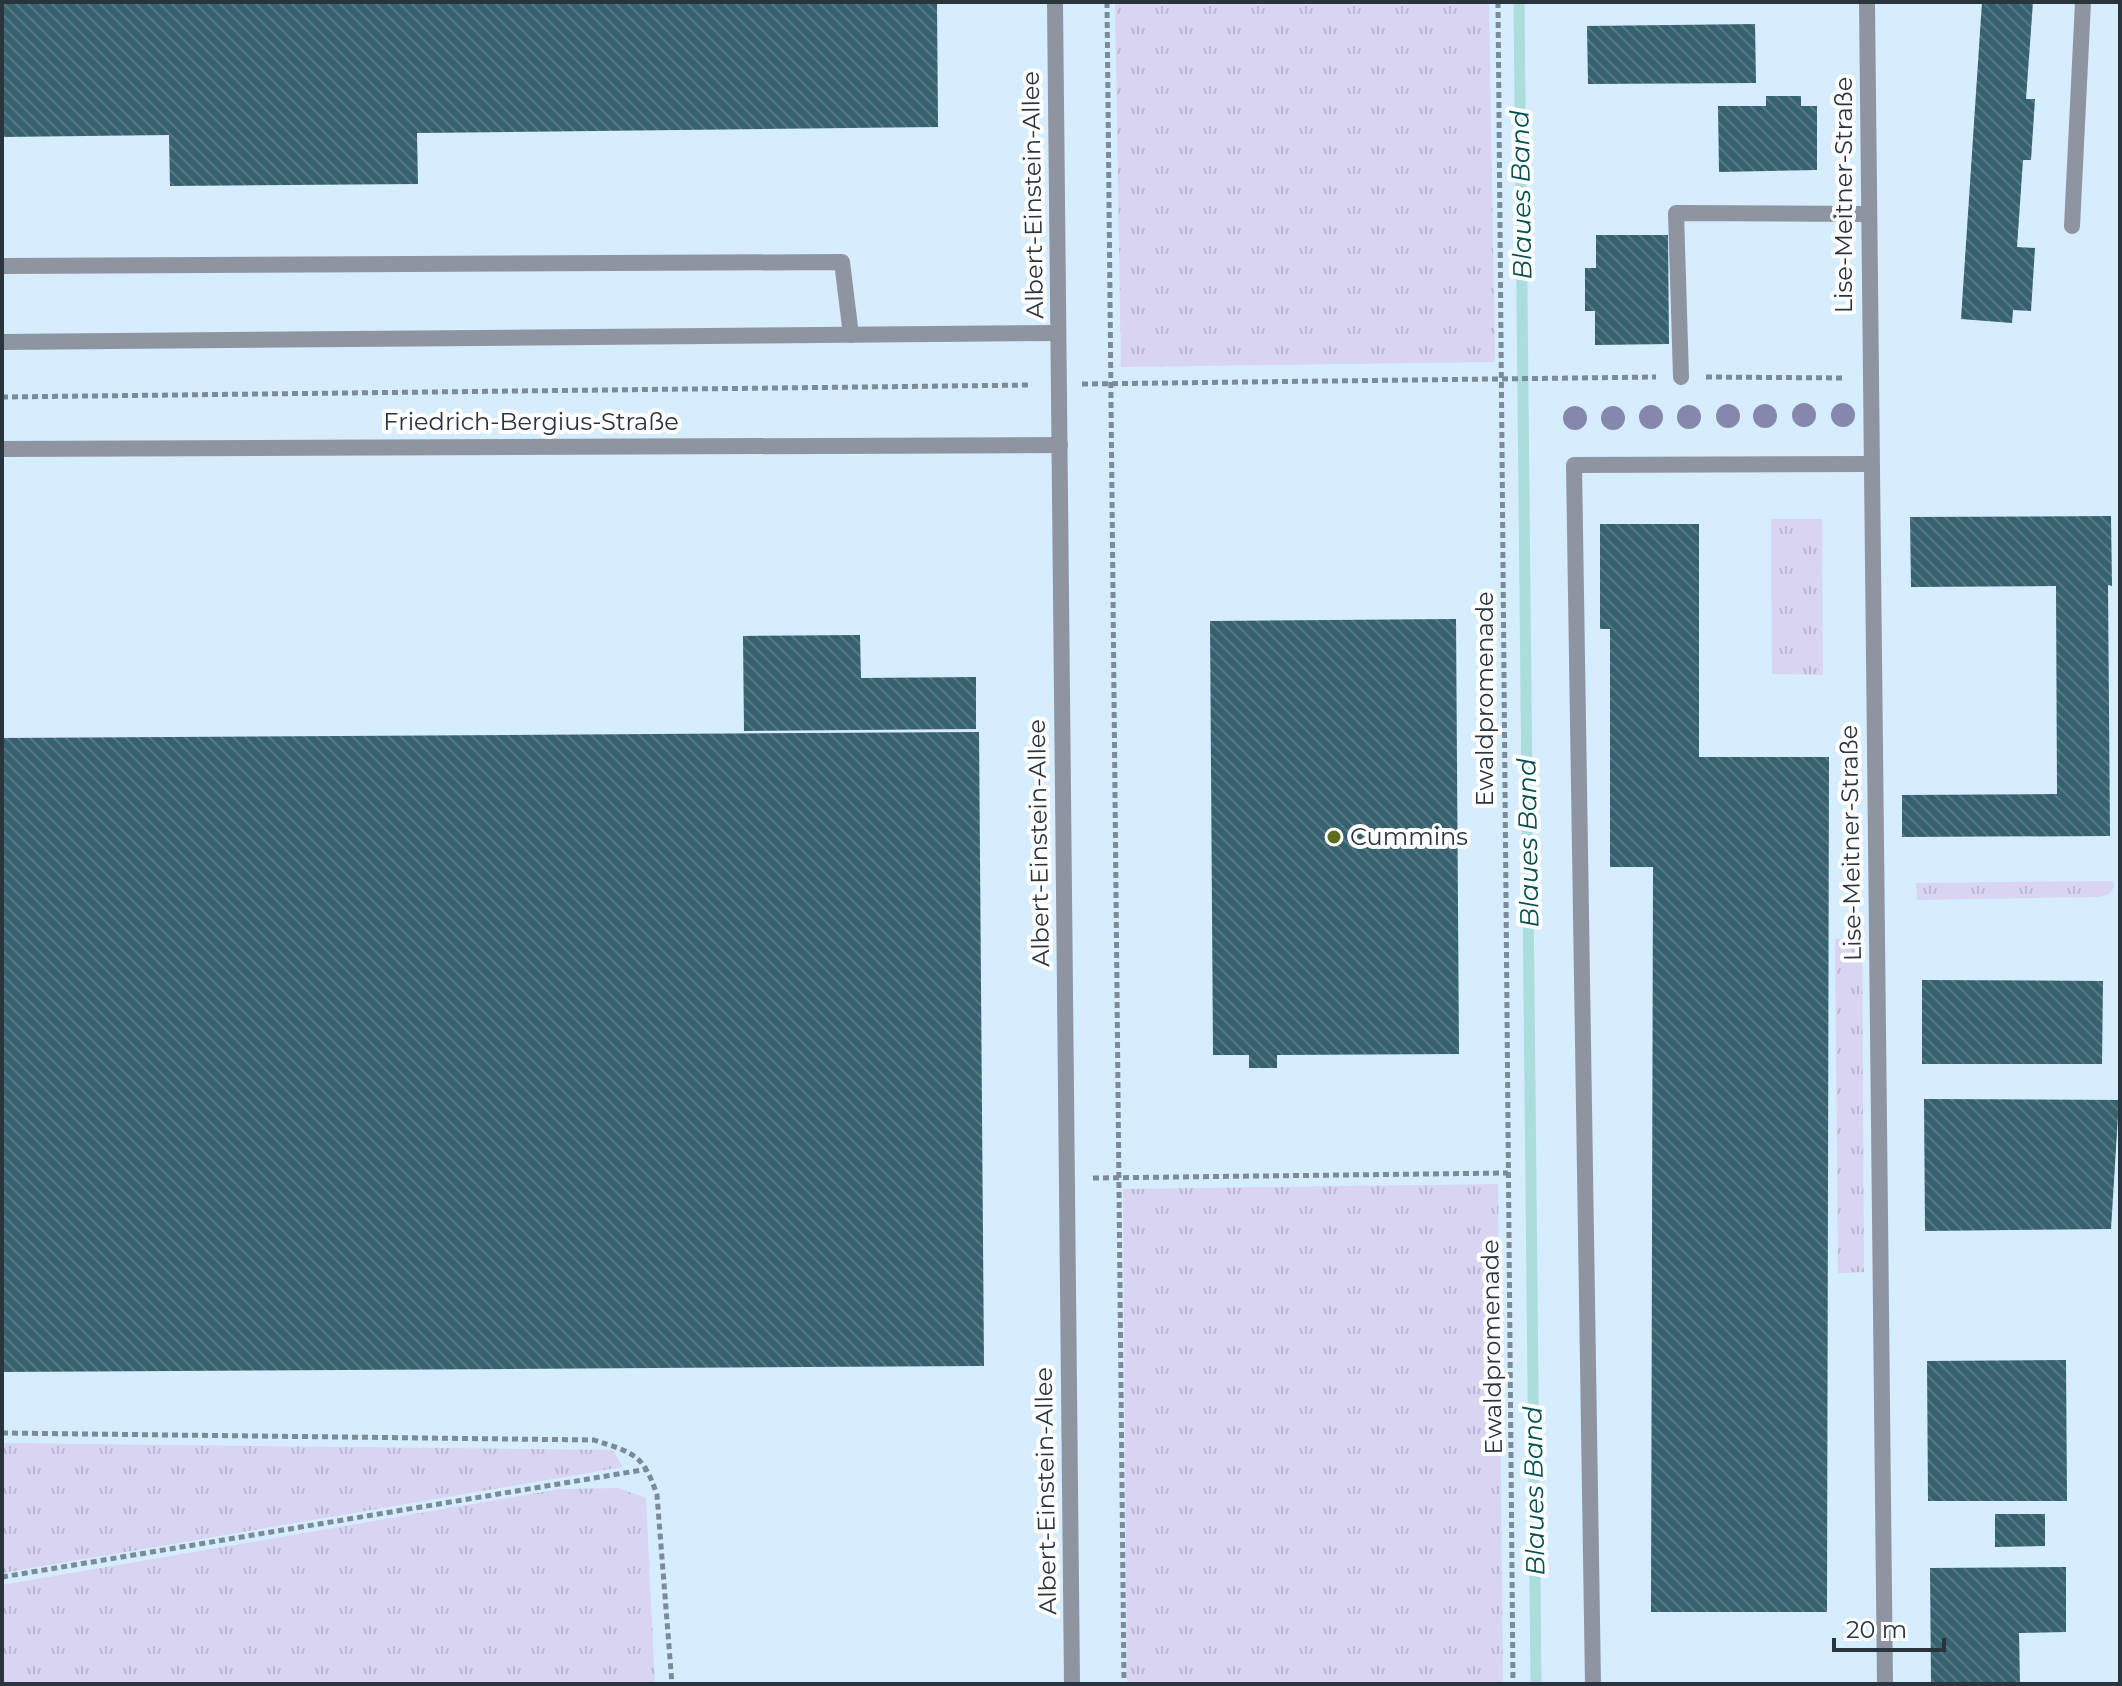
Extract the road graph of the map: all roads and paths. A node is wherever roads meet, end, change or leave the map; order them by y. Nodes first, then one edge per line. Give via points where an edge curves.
1 (1055, 2) edge
2 (1107, 2) edge
3 (1498, 2) edge
4 (1867, 2) edge
5 (2083, 2) edge
6 (1867, 214) junction
7 (2072, 226) dead end
8 (2, 266) edge
9 (1058, 333) junction
10 (851, 335) junction
11 (2, 342) edge
12 (1681, 377) junction
13 (1869, 378) junction
14 (1502, 379) junction
15 (1111, 384) junction
16 (1059, 385) junction
17 (2, 397) edge
18 (1060, 445) junction
19 (2, 449) edge
20 (1870, 464) junction
21 (1508, 1173) junction
22 (1067, 1178) junction
23 (1119, 1178) junction
24 (2, 1433) edge
25 (648, 1469) junction
26 (2, 1577) edge
27 (672, 1684) edge
28 (1072, 1684) edge
29 (1124, 1684) edge
30 (1513, 1684) edge
31 (1593, 1684) edge
32 (1885, 1684) edge

1 - 9 street, Albert-Einstein-Allee
2 - 15 path
3 - 14 path, Ewaldpromenade
4 - 6 street, Lise-Meitner-Straße
5 - 7 street
6 - 12 street via 1676,213
6 - 13 street, Lise-Meitner-Straße
8 - 10 street via 842,262
9 - 10 street
9 - 16 street, Albert-Einstein-Allee
10 - 11 street
12 - 13 path
12 - 14 path
13 - 20 street, Lise-Meitner-Straße
14 - 15 path
14 - 21 path, Ewaldpromenade
15 - 16 path
15 - 23 path
16 - 17 path
16 - 18 street, Albert-Einstein-Allee
18 - 19 street, Friedrich-Bergius-Straße
18 - 22 street, Albert-Einstein-Allee
20 - 31 street via 1574,465
20 - 32 street, Lise-Meitner-Straße
21 - 23 path
21 - 30 path, Ewaldpromenade
22 - 23 path
22 - 28 street, Albert-Einstein-Allee
23 - 29 path
24 - 25 path via 594,1440 634,1453
25 - 26 path
25 - 27 path via 657,1495

